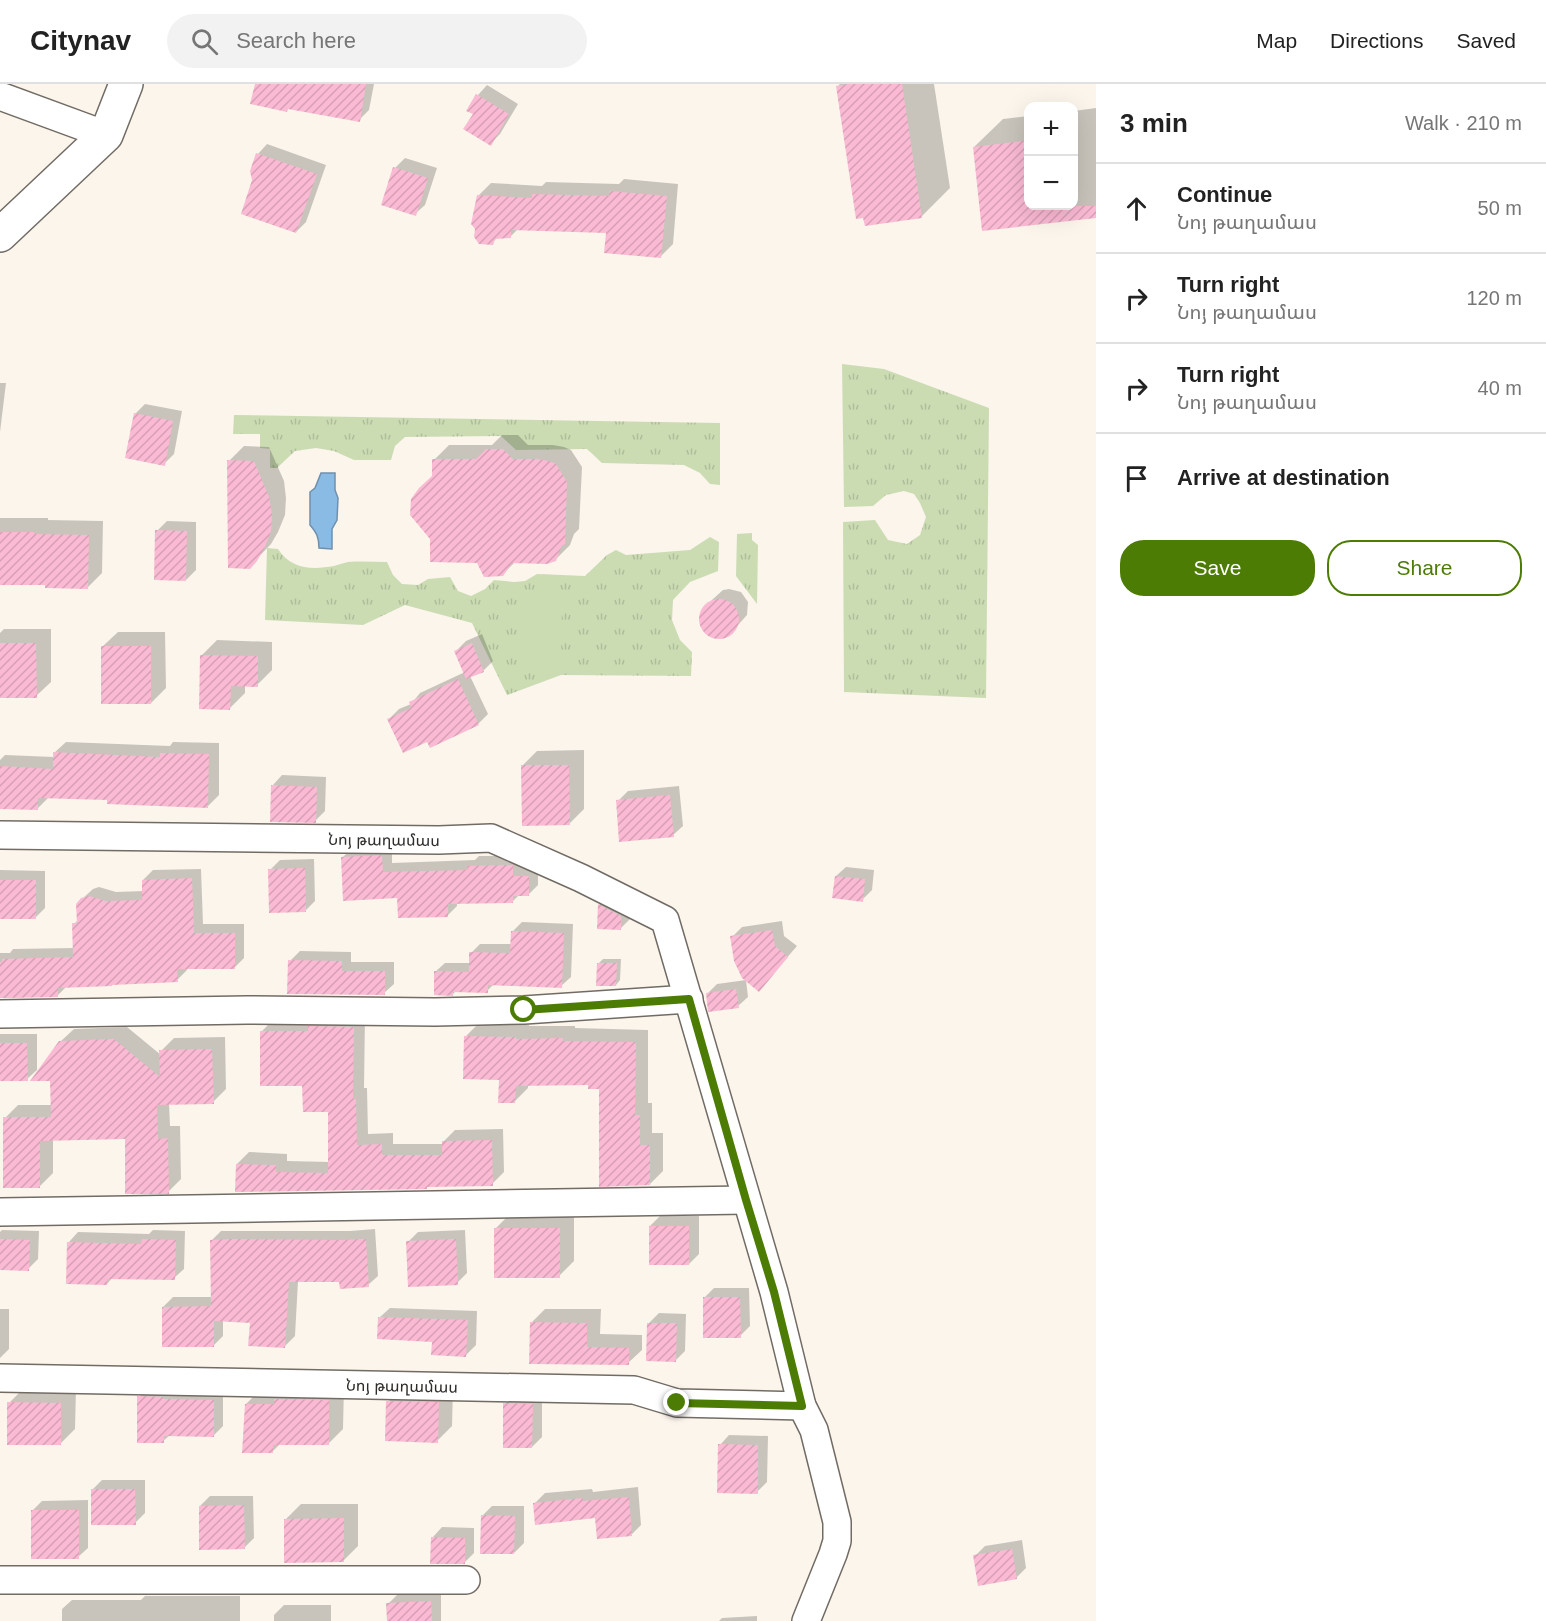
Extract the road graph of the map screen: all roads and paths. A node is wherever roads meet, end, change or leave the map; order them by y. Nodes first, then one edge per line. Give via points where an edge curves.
1 (126, 84) edge
2 (0, 96) edge
3 (106, 135) junction
4 (0, 235) edge
5 (0, 835) edge
6 (689, 999) junction
7 (0, 1014) edge
8 (746, 1200) junction
9 (0, 1212) edge
10 (0, 1378) edge
11 (802, 1406) junction
12 (0, 1580) edge
13 (466, 1580) dead end
14 (806, 1621) edge

1 - 3 street
2 - 3 street
3 - 4 street
5 - 6 street, Նոյ թաղամաս via 491,838 665,920
6 - 7 street via 435,1012
6 - 8 street, Նոյ թաղամաս
8 - 9 street
8 - 11 street, Նոյ թաղամաս
10 - 11 street, Նոյ թաղամաս via 634,1390 677,1403
11 - 14 street, Նոյ թաղամաս via 814,1430 837,1522 833,1554
12 - 13 street

